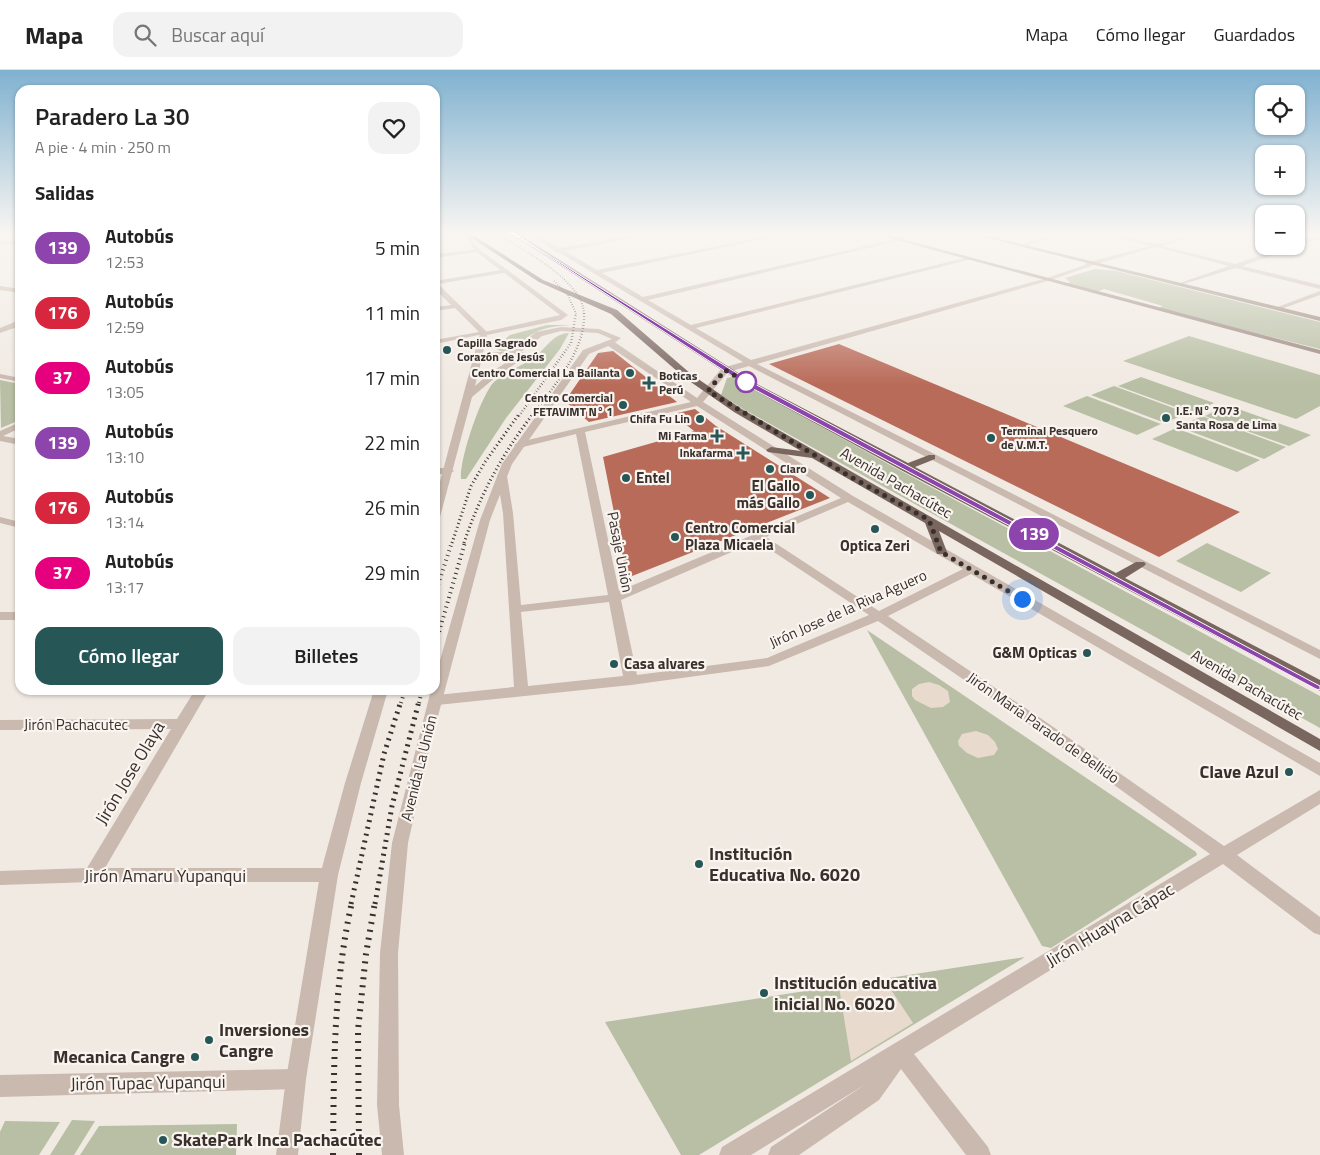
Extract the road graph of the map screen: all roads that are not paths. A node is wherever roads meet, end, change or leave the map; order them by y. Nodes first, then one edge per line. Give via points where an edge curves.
1 (523, 284) edge
2 (547, 284) edge
3 (592, 284) edge
4 (616, 284) edge
5 (708, 284) edge
6 (869, 284) edge
7 (1027, 284) edge
8 (1061, 284) edge
9 (1182, 284) edge
10 (1307, 284) edge
11 (1320, 287) edge
12 (0, 288) edge
13 (440, 289) edge
14 (15, 290) edge
15 (1320, 293) edge
16 (642, 299) junction
17 (456, 306) junction
18 (1279, 308) junction
19 (440, 309) edge
20 (1320, 319) edge
21 (0, 326) edge
22 (15, 327) edge
23 (15, 327) edge
24 (689, 328) junction
25 (0, 331) edge
26 (484, 333) junction
27 (440, 341) edge
28 (610, 343) junction
29 (1320, 352) edge
30 (479, 356) junction
31 (748, 363) junction
32 (725, 370) junction
33 (476, 374) junction
34 (493, 375) junction
35 (0, 376) edge
36 (15, 379) edge
37 (708, 391) junction
38 (467, 398) junction
39 (698, 403) junction
40 (15, 427) edge
41 (580, 431) junction
42 (0, 434) edge
43 (0, 438) edge
44 (15, 441) edge
45 (520, 445) junction
46 (771, 450) junction
47 (816, 456) junction
48 (932, 457) junction
49 (906, 468) junction
50 (440, 471) edge
51 (449, 471) junction
52 (502, 476) junction
53 (849, 498) junction
54 (440, 501) edge
55 (0, 520) edge
56 (929, 520) junction
57 (15, 524) edge
58 (760, 538) junction
59 (941, 552) junction
60 (1140, 564) junction
61 (971, 570) junction
62 (1117, 577) junction
63 (614, 598) junction
64 (515, 609) junction
65 (0, 616) edge
66 (15, 616) edge
67 (879, 616) junction
68 (1320, 654) edge
69 (631, 680) junction
70 (1320, 686) edge
71 (440, 689) edge
72 (521, 691) junction
73 (199, 695) edge
74 (379, 695) edge
75 (438, 695) edge
76 (437, 700) junction
77 (182, 724) junction
78 (0, 725) edge
79 (1320, 746) edge
80 (1320, 770) edge
81 (1320, 796) edge
82 (1226, 855) junction
83 (92, 875) junction
84 (329, 875) junction
85 (0, 878) edge
86 (1320, 927) edge
87 (900, 1052) junction
88 (296, 1079) junction
89 (0, 1086) edge
90 (737, 1151) edge
91 (287, 1155) edge
92 (394, 1155) edge
93 (779, 1155) edge
94 (980, 1155) edge

1 - 26 street, Avenida Pachacútec via 563,317
2 - 37 main road, Avenida Pachacútec via 614,312
3 - 32 main road, Avenida Pachacútec
4 - 16 street
5 - 16 street
6 - 24 street
7 - 31 street
8 - 29 main road
9 - 18 main road
10 - 11 street
12 - 14 street
13 - 17 street
15 - 18 street
16 - 24 street
17 - 19 street
17 - 26 street
18 - 20 main road
21 - 22 street
23 - 25 street
24 - 31 street
26 - 27 street
26 - 30 street
28 - 30 street via 617,338 604,332 561,329 539,334 514,353
28 - 34 street via 586,334 552,334 541,338 521,357
28 - 39 street
28 - 45 street, Avenida La Unión via 586,352
30 - 33 street
31 - 32 street
31 - 48 street
32 - 37 street
32 - 49 main road, Avenida Pachacútec
33 - 34 street
33 - 38 street
34 - 38 street
35 - 36 street
37 - 39 street
37 - 47 main road, Avenida Pachacútec
38 - 51 street
39 - 41 street
39 - 46 street
40 - 42 street
41 - 45 street
41 - 63 street, Pasaje Unión
43 - 44 street
45 - 52 street, Avenida La Unión
46 - 47 main road
46 - 53 street
47 - 56 main road, Avenida Pachacútec
48 - 49 main road
48 - 60 street
49 - 62 main road, Avenida Pachacútec
50 - 51 street
51 - 54 street
52 - 64 street
52 - 71 street, Avenida La Unión via 485,520
53 - 58 street
53 - 59 street
55 - 57 street
56 - 59 main road
56 - 79 main road, Avenida Pachacútec
58 - 63 street
58 - 67 street, Jirón María Parado de Bellido
59 - 61 street
60 - 62 main road
60 - 68 street
61 - 67 street, Jirón Jose de la Riva Aguero
61 - 80 street
62 - 70 main road, Avenida Pachacútec
63 - 64 street
63 - 69 street, Pasaje Unión
64 - 72 street
65 - 66 street
67 - 69 street, Jirón Jose de la Riva Aguero via 769,662
67 - 82 street, Jirón María Parado de Bellido
69 - 72 street, Jirón Jose de la Riva Aguero
72 - 76 street, Jirón Jose de la Riva Aguero
73 - 77 street, Jirón Jose Olaya
74 - 84 street
75 - 76 street, Avenida La Unión
76 - 92 street, Avenida La Unión via 400,843 390,944 388,1105
77 - 78 street, Jirón Pachacutec
77 - 83 street, Jirón Jose Olaya
81 - 82 street, Jirón Huayna Cápac
82 - 86 street, Jirón María Parado de Bellido
82 - 87 street, Jirón Huayna Cápac
83 - 84 street, Jirón Amaru Yupanqui
83 - 85 street, Jirón Amaru Yupanqui
84 - 88 street
87 - 90 street, Jirón Huayna Cápac
87 - 93 street, Jirón Huayna Cápac via 872,1093
87 - 94 street
88 - 89 street, Jirón Tupac Yupanqui
88 - 91 street

